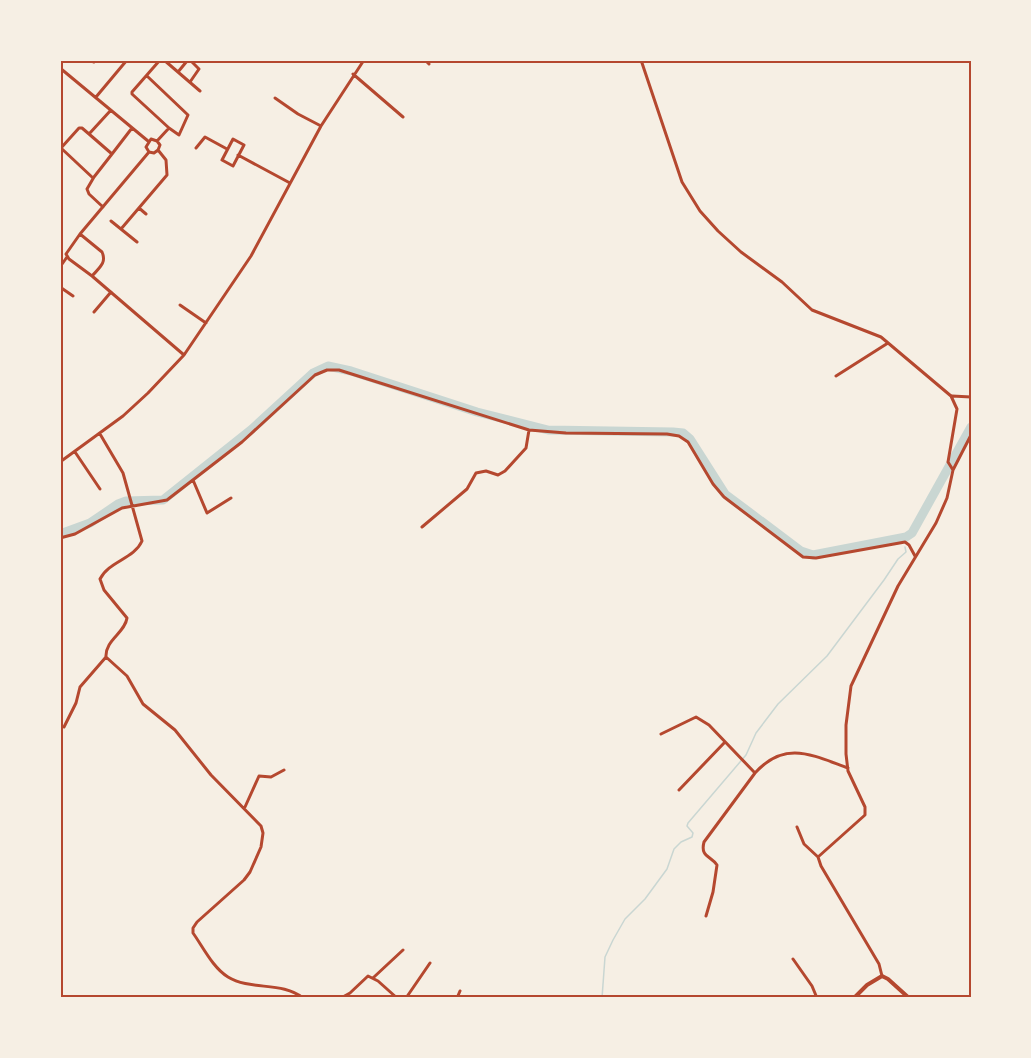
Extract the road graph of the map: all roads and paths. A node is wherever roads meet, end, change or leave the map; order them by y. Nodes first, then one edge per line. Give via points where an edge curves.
1 (89, 60) edge
2 (97, 60) edge
3 (127, 60) edge
4 (162, 60) edge
5 (364, 60) edge
6 (425, 60) edge
7 (641, 60) edge
8 (429, 64) dead end
9 (60, 68) edge
10 (178, 72) junction
11 (353, 74) junction
12 (147, 76) junction
13 (190, 82) junction
14 (200, 91) dead end
15 (96, 97) junction
16 (275, 98) dead end
17 (111, 110) junction
18 (403, 117) dead end
19 (321, 126) junction
20 (132, 128) junction
21 (169, 128) junction
22 (89, 134) junction
23 (148, 141) junction
24 (157, 141) junction
25 (196, 148) dead end
26 (227, 149) junction
27 (158, 150) junction
28 (149, 152) junction
29 (112, 154) junction
30 (238, 155) junction
31 (93, 178) junction
32 (291, 183) junction
33 (103, 207) junction
34 (139, 208) junction
35 (146, 214) dead end
36 (111, 221) dead end
37 (121, 229) junction
38 (80, 234) junction
39 (137, 243) dead end
40 (67, 257) junction
41 (60, 267) edge
42 (92, 276) junction
43 (60, 287) edge
44 (111, 292) junction
45 (73, 296) dead end
46 (180, 305) dead end
47 (94, 312) dead end
48 (206, 323) junction
49 (888, 343) junction
50 (184, 355) junction
51 (836, 376) dead end
52 (951, 396) junction
53 (971, 397) edge
54 (530, 430) junction
55 (100, 434) junction
56 (971, 435) edge
57 (75, 452) junction
58 (60, 462) edge
59 (951, 467) junction
60 (192, 480) junction
61 (100, 489) dead end
62 (231, 498) dead end
63 (130, 501) junction
64 (422, 526) dead end
65 (60, 538) edge
66 (915, 556) junction
67 (106, 657) junction
68 (64, 727) dead end
69 (661, 734) dead end
70 (725, 742) junction
71 (848, 768) junction
72 (284, 770) dead end
73 (755, 772) junction
74 (679, 789) dead end
75 (244, 808) junction
76 (797, 828) dead end
77 (818, 857) junction
78 (706, 916) dead end
79 (403, 950) dead end
80 (793, 959) dead end
81 (430, 963) dead end
82 (882, 976) junction
83 (373, 978) junction
84 (460, 991) dead end
85 (303, 998) edge
86 (340, 998) edge
87 (398, 998) edge
88 (406, 998) edge
89 (458, 998) edge
90 (817, 998) edge
91 (854, 998) edge
92 (909, 998) edge

1 - 2 street
3 - 15 street
4 - 10 street
4 - 12 street
5 - 11 street
6 - 8 street
7 - 49 street via 682,182 700,211 741,252 812,310 876,334
9 - 15 street
10 - 13 street
10 - 13 street via 191,61 199,69
11 - 18 street
11 - 19 street
12 - 21 street via 132,94
12 - 21 street via 188,115 179,135
13 - 14 street
15 - 17 street
16 - 19 street
17 - 20 street
17 - 22 street
19 - 32 street
20 - 23 street
20 - 29 street
21 - 24 street
22 - 29 street
22 - 31 street via 79,128 61,148
23 - 24 street
23 - 28 street
24 - 27 street
25 - 26 street via 205,137
26 - 30 street via 233,139 244,145
26 - 30 street via 222,160 233,166
27 - 28 street
27 - 34 street via 166,160 167,175
28 - 33 street
29 - 31 street
30 - 32 street
31 - 33 street via 87,191
32 - 48 street via 251,256
33 - 38 street
34 - 35 street
34 - 37 street
36 - 37 street
37 - 39 street
38 - 40 street via 66,251
38 - 42 street via 104,256 104,262
40 - 41 street
40 - 42 street
42 - 44 street
43 - 45 street
44 - 47 street
44 - 50 street
46 - 48 street
48 - 50 street
49 - 51 street
49 - 52 street
50 - 55 street via 137,404
52 - 53 street
52 - 59 street via 957,409
54 - 60 street via 339,370 327,370 315,375 242,442
54 - 64 street via 526,448 505,471 498,475 476,473 467,489
54 - 66 street via 679,435 724,497 803,557 904,542
55 - 57 street
55 - 63 street via 120,465
56 - 59 street
57 - 58 street
57 - 61 street
59 - 66 street via 946,498 936,523
60 - 62 street via 207,513
60 - 63 street via 163,502
63 - 65 street via 75,534
63 - 67 street via 142,543 100,579 127,618 106,650
66 - 71 street via 851,686 846,725
67 - 68 street via 80,687
67 - 75 street via 127,676 143,704 175,730
69 - 70 street via 696,717
70 - 73 street
70 - 74 street
71 - 73 street via 812,755 788,752 775,756
71 - 77 street via 865,815
72 - 75 street via 272,777 259,776
73 - 78 street via 704,842 705,856 717,865
75 - 85 street via 261,826 258,855 244,880 197,922 193,933 229,978 288,990
76 - 77 street via 804,844
77 - 82 street via 879,964
79 - 83 street
80 - 90 street
81 - 88 street
82 - 91 main road
82 - 92 main road
83 - 86 street via 367,977
83 - 87 street
84 - 89 street

